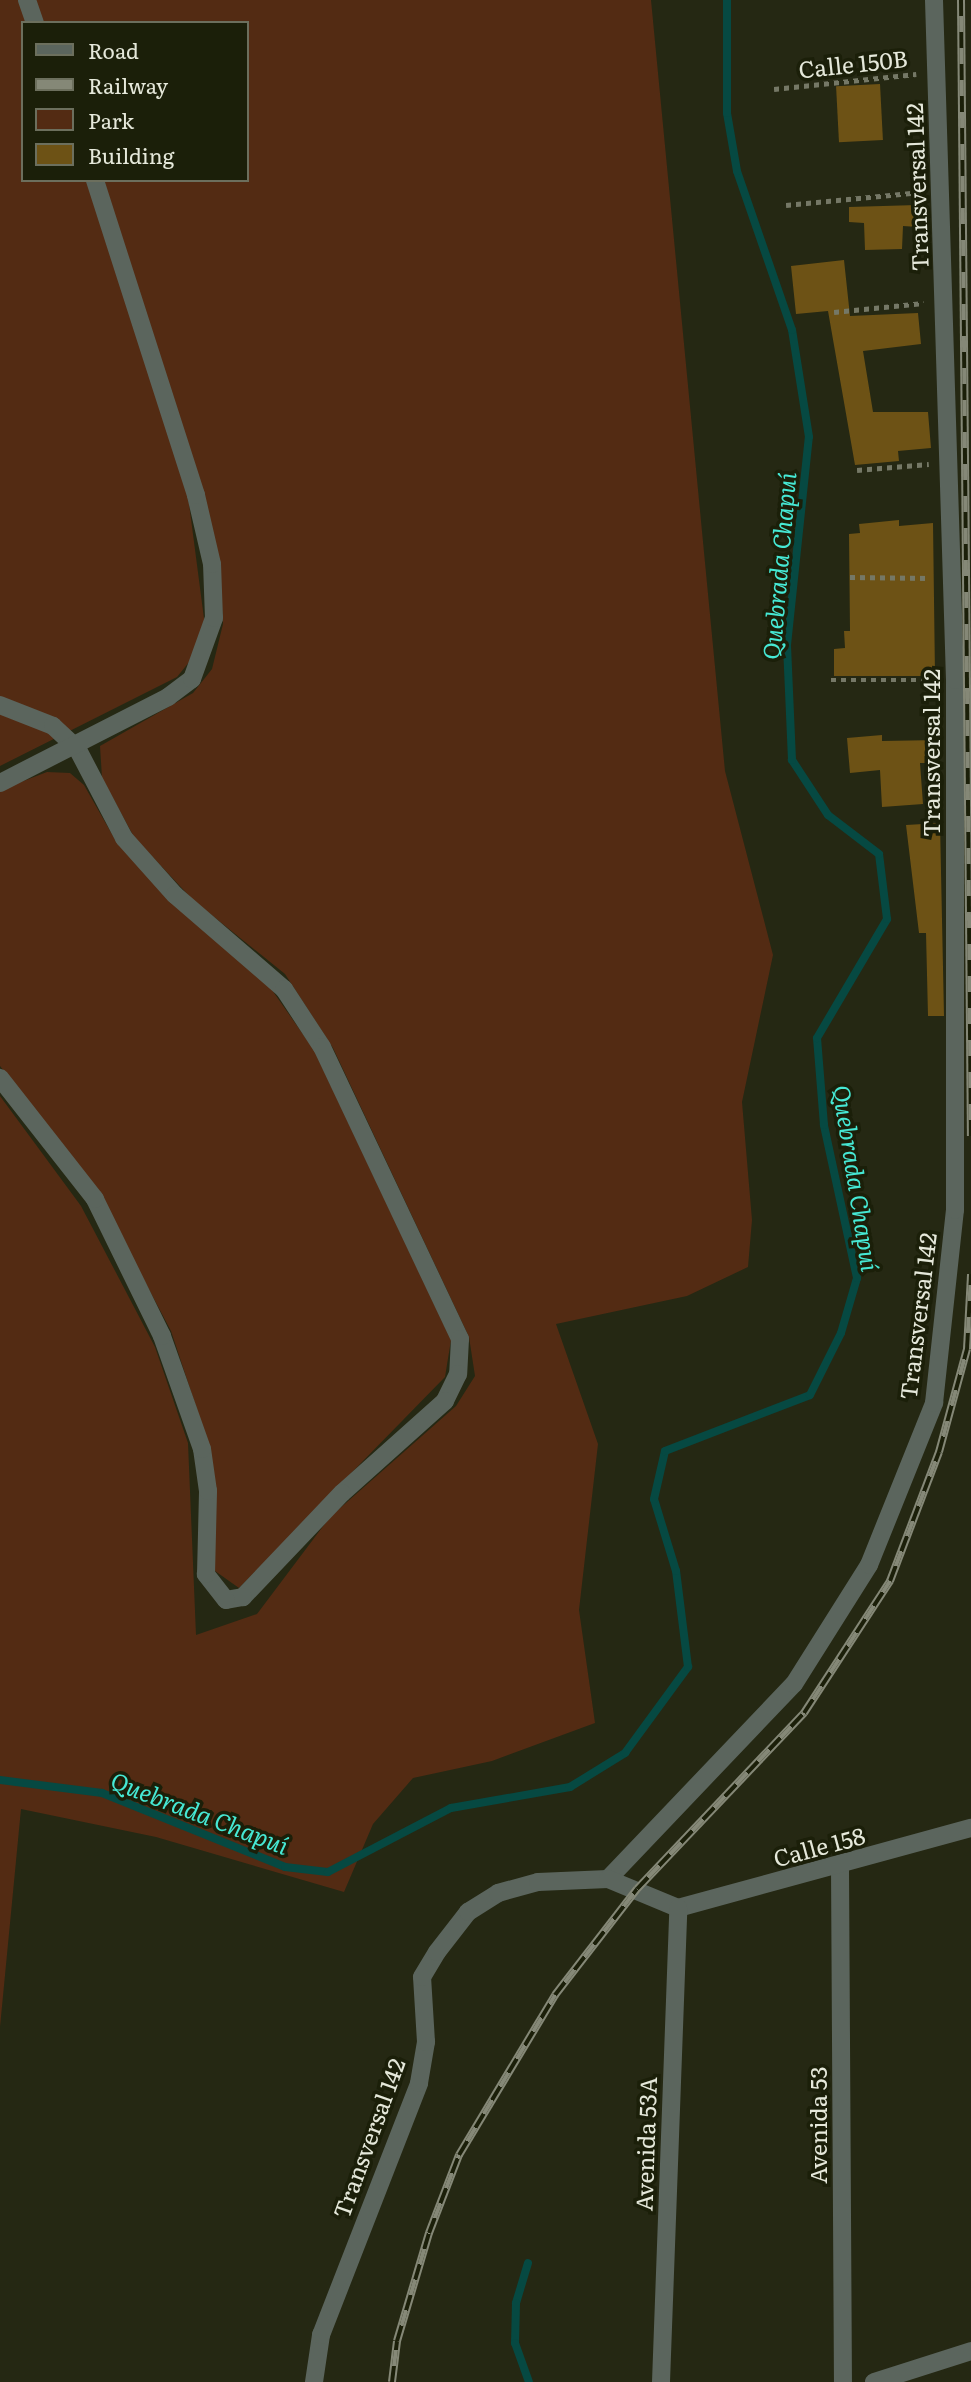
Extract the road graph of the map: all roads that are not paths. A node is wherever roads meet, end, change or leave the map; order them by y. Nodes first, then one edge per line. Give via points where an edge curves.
1 (27, 0) edge
2 (934, 0) edge
3 (35, 21) edge
4 (96, 182) edge
5 (0, 705) edge
6 (76, 748) junction
7 (0, 783) edge
8 (0, 1078) edge
9 (971, 1828) edge
10 (840, 1867) junction
11 (608, 1879) junction
12 (678, 1908) junction
13 (971, 2351) edge
14 (314, 2382) edge
15 (661, 2382) edge
16 (843, 2382) edge
17 (874, 2382) edge

1 - 3 street
2 - 11 street, Transversal 142 via 955,680 956,1210 934,1403 869,1565 794,1684
4 - 6 street via 196,495 212,564 214,618 192,679
5 - 6 street via 53,726
6 - 7 street
6 - 8 street via 124,838 175,895 284,989 322,1047 460,1339 458,1374 445,1401 342,1493 243,1597 226,1600 206,1574 208,1491 202,1448 162,1336 95,1199
9 - 10 street, Calle 158
10 - 12 street, Calle 158
10 - 16 street, Avenida 53
11 - 12 street
11 - 14 street, Transversal 142 via 572,1877 498,1893 468,1912 422,1977 426,2042 419,2083 321,2335
12 - 15 street, Avenida 53A
13 - 17 street

